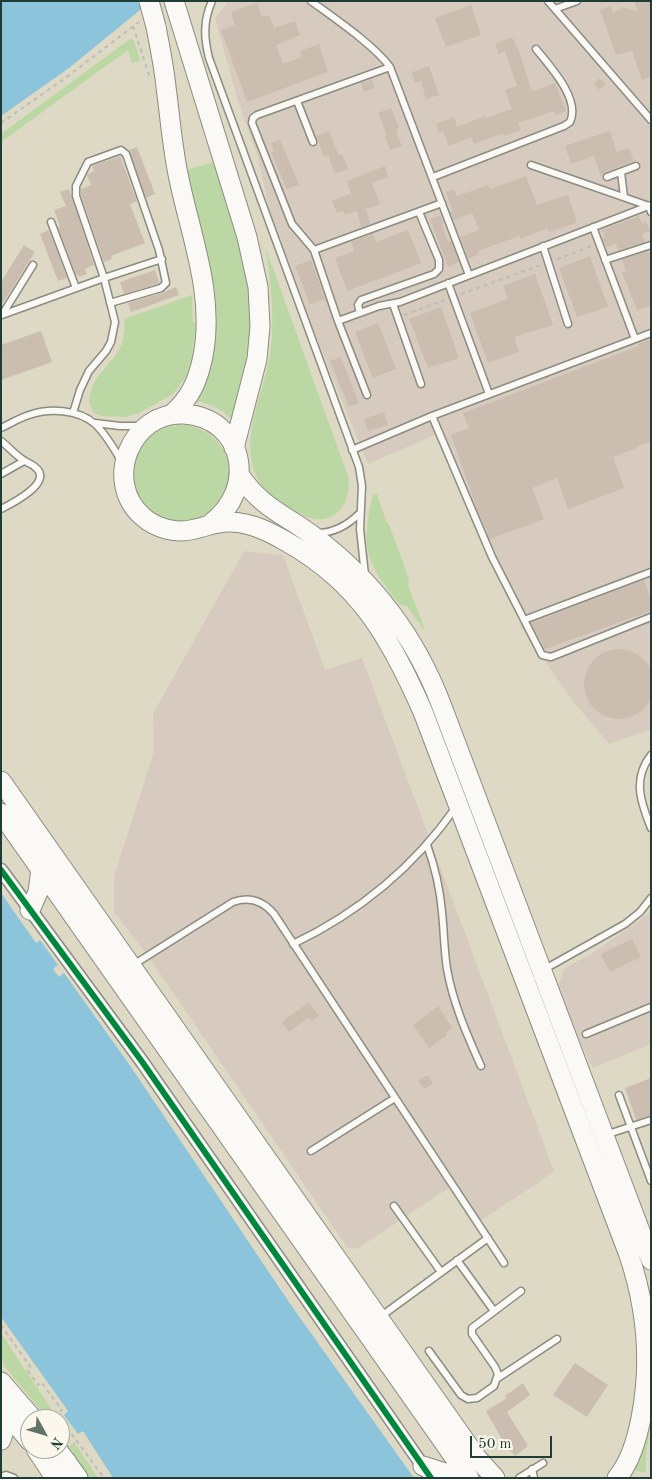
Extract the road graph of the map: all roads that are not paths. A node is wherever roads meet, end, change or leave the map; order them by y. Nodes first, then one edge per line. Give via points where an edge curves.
1 (149, 1) edge
2 (174, 1) edge
3 (212, 1) edge
4 (312, 1) edge
5 (548, 1) edge
6 (577, 1) edge
7 (555, 9) junction
8 (536, 49) dead end
9 (390, 67) junction
10 (297, 101) junction
11 (651, 120) edge
12 (313, 142) dead end
13 (531, 165) dead end
14 (636, 166) dead end
15 (621, 172) junction
16 (433, 177) junction
17 (608, 177) dead end
18 (624, 197) junction
19 (442, 203) junction
20 (650, 208) edge
21 (419, 212) junction
22 (52, 222) dead end
23 (593, 227) junction
24 (651, 245) edge
25 (543, 246) junction
26 (314, 250) junction
27 (162, 259) junction
28 (605, 260) junction
29 (34, 265) dead end
30 (469, 275) junction
31 (104, 278) junction
32 (448, 283) junction
33 (76, 288) junction
34 (110, 303) junction
35 (393, 304) junction
36 (360, 312) junction
37 (2, 316) edge
38 (338, 321) junction
39 (568, 324) dead end
40 (651, 333) edge
41 (635, 338) junction
42 (421, 384) dead end
43 (489, 394) junction
44 (367, 395) dead end
45 (73, 414) junction
46 (171, 415) junction
47 (432, 416) junction
48 (95, 423) junction
49 (146, 426) junction
50 (1, 428) edge
51 (1, 440) edge
52 (234, 448) junction
53 (352, 450) junction
54 (24, 461) junction
55 (124, 465) junction
56 (1, 474) edge
57 (240, 476) junction
58 (1, 509) edge
59 (360, 513) junction
60 (210, 524) junction
61 (309, 532) junction
62 (651, 572) edge
63 (366, 581) junction
64 (345, 586) junction
65 (651, 617) edge
66 (524, 620) junction
67 (424, 663) junction
68 (651, 755) edge
69 (1, 781) edge
70 (10, 801) edge
71 (458, 804) junction
72 (1, 813) edge
73 (651, 828) edge
74 (427, 845) junction
75 (41, 869) junction
76 (1, 870) edge
77 (651, 898) edge
78 (30, 910) junction
79 (293, 944) junction
80 (132, 966) junction
81 (542, 970) junction
82 (651, 1007) edge
83 (586, 1034) dead end
84 (482, 1066) dead end
85 (619, 1095) dead end
86 (395, 1098) junction
87 (651, 1120) edge
88 (630, 1127) junction
89 (604, 1136) junction
90 (311, 1151) dead end
91 (651, 1181) edge
92 (394, 1206) dead end
93 (488, 1238) junction
94 (457, 1260) junction
95 (651, 1260) edge
96 (504, 1263) dead end
97 (441, 1272) junction
98 (521, 1291) dead end
99 (494, 1311) junction
100 (379, 1317) junction
101 (557, 1340) dead end
102 (429, 1351) dead end
103 (498, 1378) junction
104 (1, 1382) edge
105 (24, 1409) edge
106 (5, 1410) edge
107 (20, 1429) edge
108 (1, 1440) edge
109 (43, 1459) edge
110 (63, 1459) edge
111 (65, 1459) edge
112 (543, 1463) dead end
113 (532, 1469) junction
114 (427, 1472) edge
115 (1, 1477) edge
116 (14, 1478) edge
117 (78, 1478) edge
118 (461, 1478) edge
119 (469, 1478) edge
120 (495, 1478) edge
121 (519, 1478) edge
122 (534, 1478) edge
123 (616, 1478) edge

1 - 46 main road, bridge via 148,24 166,86 174,155 199,257 207,316 204,353 196,384
2 - 52 main road via 247,236 258,287 260,326 257,359
3 - 53 lane via 207,11 204,37 209,58
4 - 9 lane
5 - 7 lane
6 - 7 lane
7 - 11 lane
8 - 16 lane via 565,88 572,110 570,122
9 - 10 lane
9 - 16 lane
10 - 12 lane
10 - 26 lane via 257,115 252,123 292,224
13 - 18 lane
14 - 15 lane
15 - 17 lane
15 - 18 lane
16 - 19 lane
18 - 20 lane
19 - 21 lane
19 - 30 lane
20 - 23 lane
21 - 26 lane
21 - 36 lane via 439,260 438,269 434,274 361,300 358,305
22 - 33 lane
23 - 25 lane
23 - 28 lane
24 - 28 lane
25 - 30 lane
25 - 39 lane
26 - 38 lane
27 - 31 lane
27 - 31 lane via 126,154 116,151 88,162 75,192
27 - 34 lane via 166,280 163,287
28 - 41 lane
29 - 37 lane
30 - 32 lane
31 - 33 lane
31 - 34 lane
32 - 35 lane
32 - 43 lane
33 - 37 lane
34 - 45 lane via 116,322 111,342 89,371
35 - 36 lane
35 - 42 lane
36 - 38 lane
38 - 44 lane
40 - 41 lane
41 - 43 lane
43 - 47 lane
45 - 48 lane
45 - 50 lane via 40,412
46 - 49 main road
46 - 52 main road via 190,415 209,421 224,432
47 - 53 lane
47 - 66 lane via 492,557
48 - 49 lane
48 - 55 lane
49 - 55 main road via 131,443
51 - 54 lane
52 - 57 main road
53 - 59 lane via 361,476
54 - 56 lane
54 - 58 lane via 36,468 39,474 37,482 28,493
55 - 60 main road via 126,492 148,521 165,529 183,531
57 - 60 main road via 230,504
57 - 61 main road via 265,504
59 - 61 lane via 342,527 320,533
59 - 63 lane
60 - 64 main road via 241,523 261,528 308,554
61 - 63 main road
62 - 66 lane
63 - 67 main road via 392,612
64 - 67 main road via 371,605 386,622 415,670 422,669
64 - 71 main road via 383,631 402,664 424,712
65 - 66 lane via 551,657 539,652
67 - 81 main road
68 - 73 lane via 641,774 639,790
69 - 70 main road
70 - 80 main road
71 - 74 lane
71 - 123 main road via 629,1255 642,1300 648,1346 646,1392 632,1450
72 - 75 main road
74 - 79 lane via 371,898
74 - 84 lane via 441,898 449,979 467,1035
75 - 78 main road via 38,892
75 - 119 main road
76 - 78 street
77 - 81 lane via 625,924
78 - 114 street via 143,1063
79 - 80 lane via 265,905 253,900 239,900
79 - 86 lane
80 - 100 main road
81 - 89 main road
82 - 83 lane
85 - 88 lane
86 - 90 lane
86 - 93 lane
87 - 88 lane
88 - 89 lane
88 - 91 lane
89 - 95 main road
92 - 97 lane
93 - 94 lane
93 - 96 lane
94 - 97 lane
94 - 99 lane
97 - 100 lane
98 - 99 lane
99 - 103 lane via 473,1326 472,1332
100 - 120 main road via 477,1458
101 - 103 lane
102 - 103 lane via 464,1398 480,1396 494,1386
104 - 105 main road
106 - 107 main road
106 - 108 main road
109 - 110 main road via 52,1473 64,1470
111 - 117 main road
112 - 113 lane
113 - 121 lane
113 - 122 lane
114 - 118 main road
115 - 116 lane

